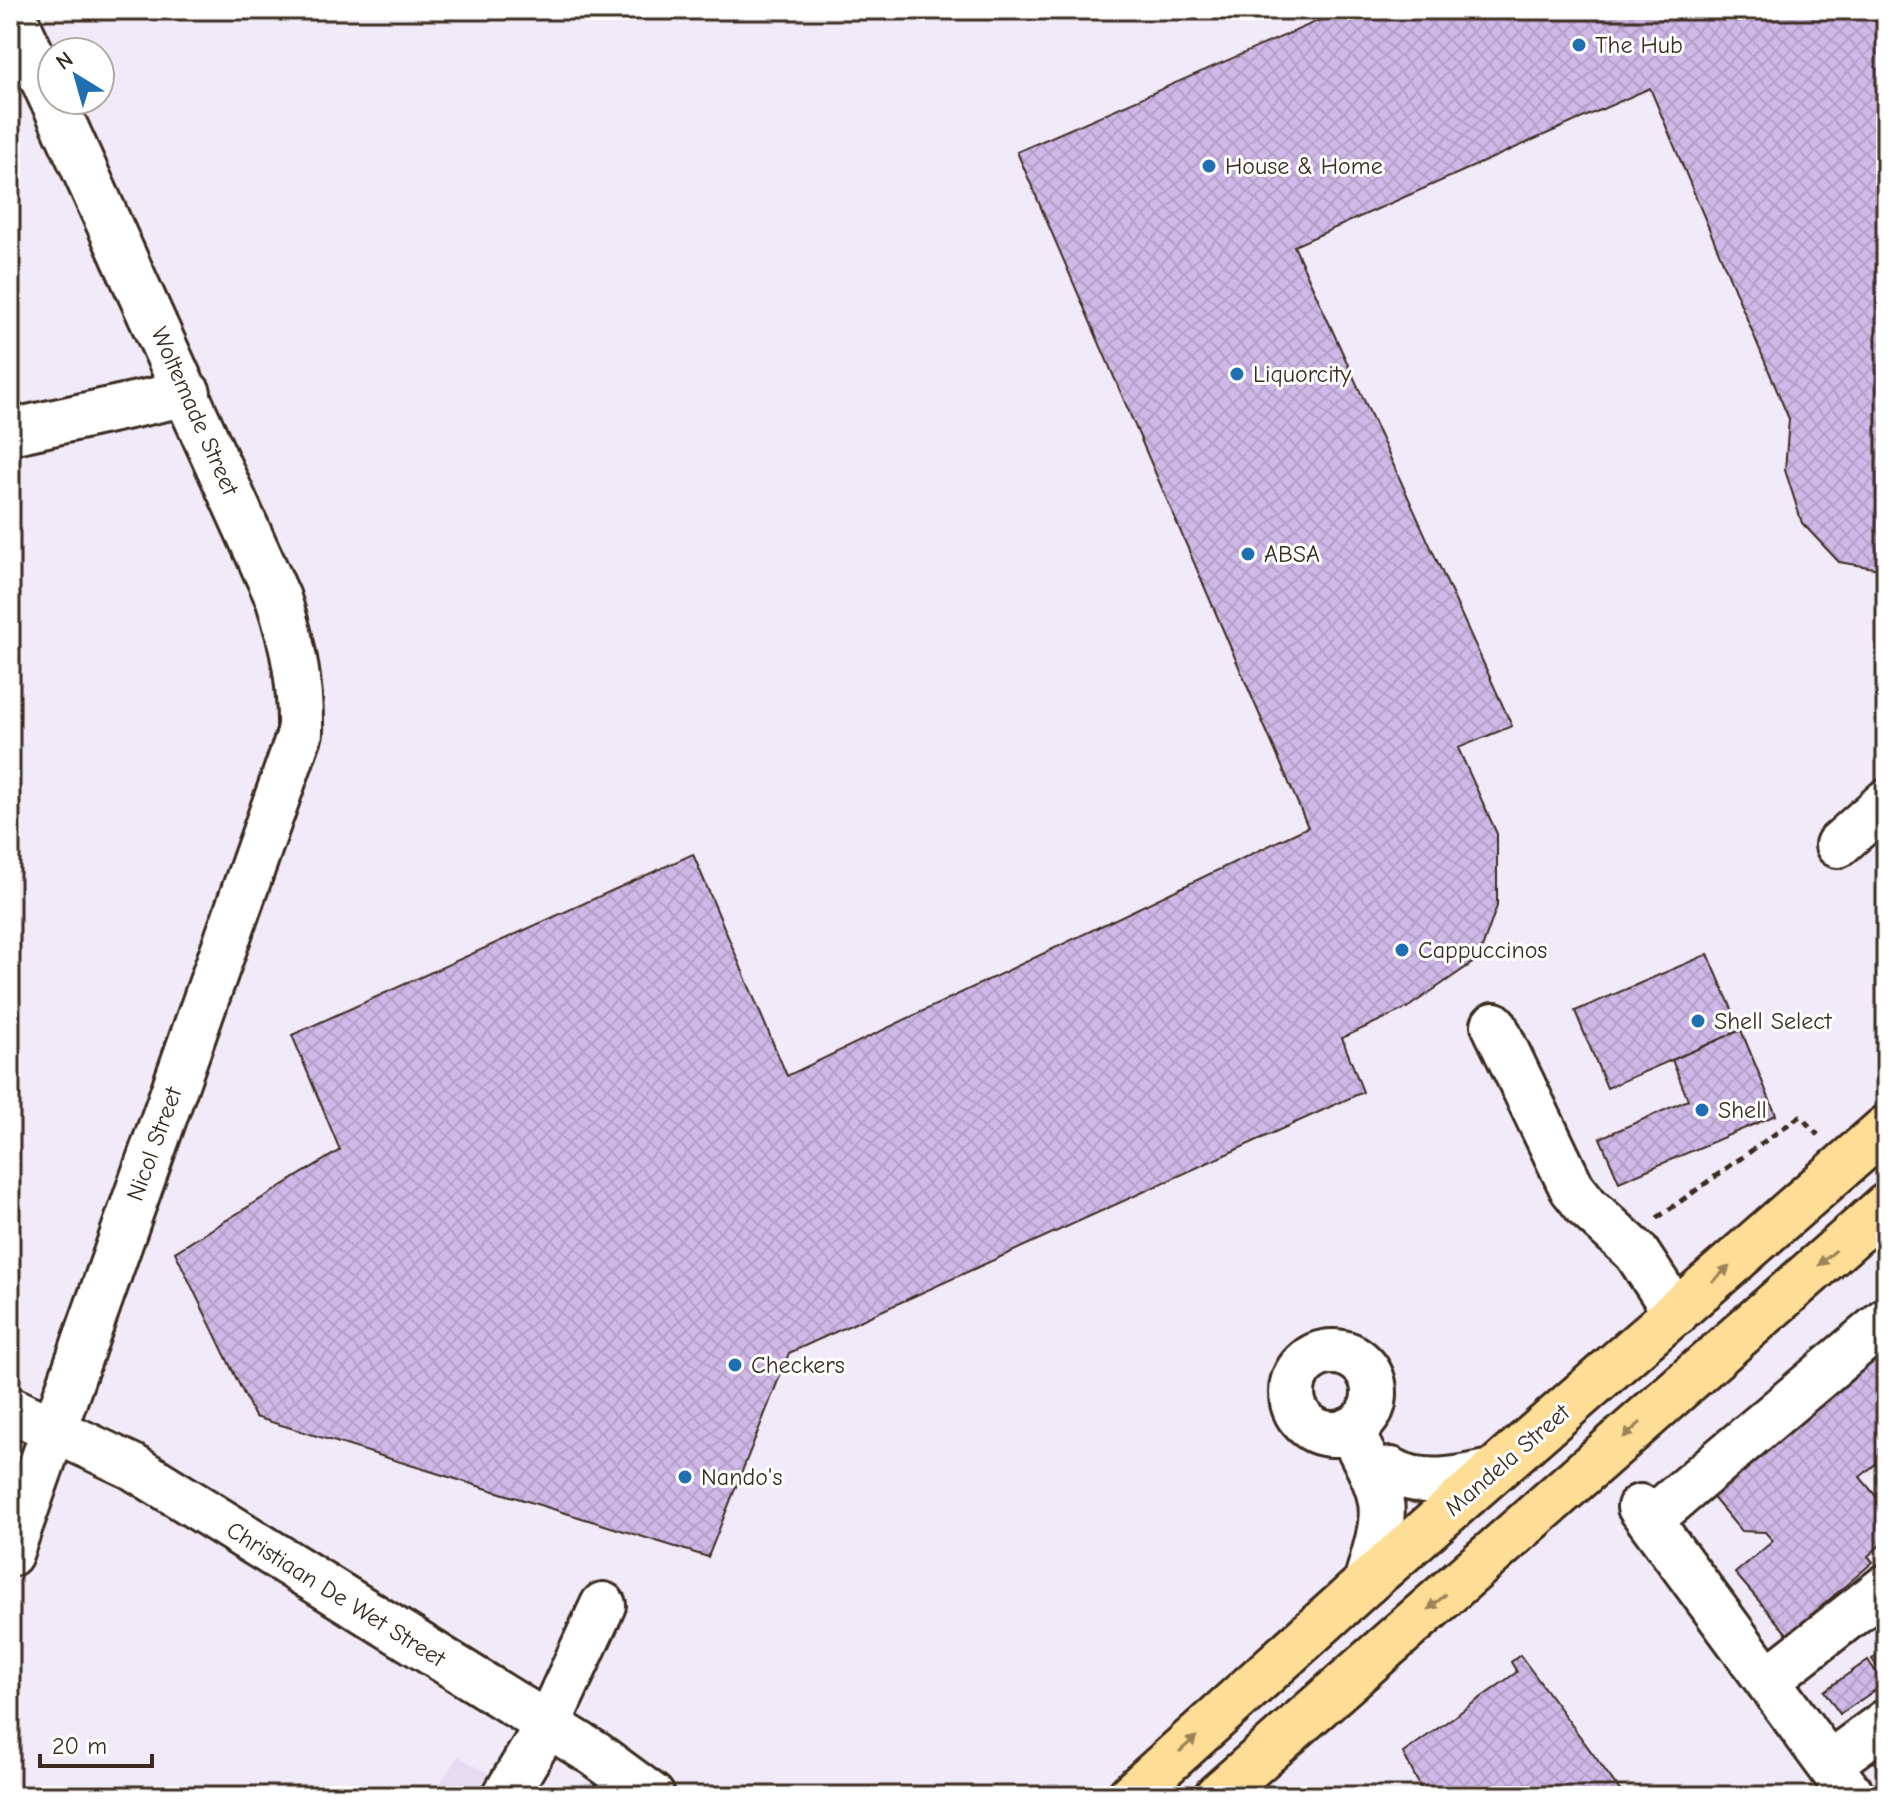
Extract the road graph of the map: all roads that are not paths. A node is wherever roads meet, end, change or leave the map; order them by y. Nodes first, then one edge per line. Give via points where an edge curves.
1 (11, 10) edge
2 (36, 64) edge
3 (60, 116) edge
4 (188, 393) junction
5 (10, 432) edge
6 (300, 733) joint
7 (1886, 802) edge
8 (1886, 835) edge
9 (1494, 1025) dead end
10 (1886, 1128) edge
11 (1886, 1206) edge
12 (1676, 1313) junction
13 (1886, 1320) edge
14 (10, 1409) edge
15 (52, 1426) junction
16 (1350, 1430) dead end
17 (1391, 1470) dead end
18 (1492, 1472) junction
19 (10, 1554) edge
20 (1366, 1583) junction
21 (1886, 1587) edge
22 (603, 1605) dead end
23 (1767, 1680) junction
24 (1886, 1722) edge
25 (548, 1724) junction
26 (1840, 1780) edge
27 (505, 1796) edge
28 (652, 1796) edge
29 (1130, 1796) edge
30 (1217, 1796) edge

1 - 2 street, Woltemade Street
3 - 4 street, Woltemade Street
4 - 5 street
4 - 6 street, Woltemade Street via 295,649
6 - 15 street, Nicol Street
7 - 8 street via 1838,845
9 - 12 street via 1572,1188 1626,1240
12 -> 10 main road, Mandela Street
11 -> 30 main road
12 - 18 main road, Mandela Street
13 - 23 street via 1645,1514
14 - 15 street, Christiaan De Wet Street
15 - 19 street, Nicol Street
15 - 25 street, Christiaan De Wet Street via 133,1467
16 - 20 street via 1374,1475 1384,1513
17 - 18 street via 1407,1477 1453,1481
18 - 20 main road, Mandela Street
29 -> 20 main road, Mandela Street
21 - 23 street
22 - 25 street
23 - 26 street
24 - 26 street
25 - 27 street
25 - 28 street, Christiaan De Wet Street

